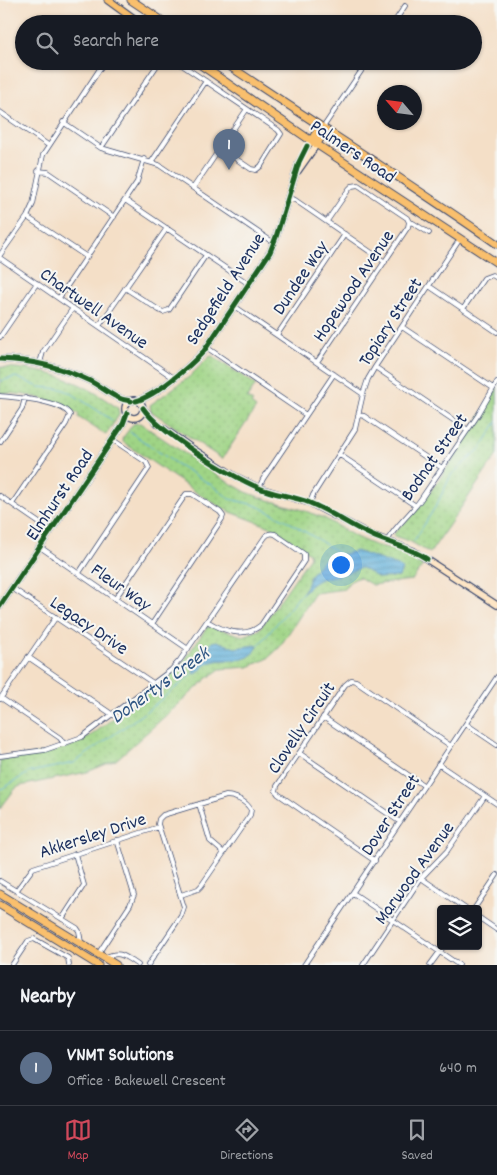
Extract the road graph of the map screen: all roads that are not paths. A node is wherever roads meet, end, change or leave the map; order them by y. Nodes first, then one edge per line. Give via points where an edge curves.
1 (108, 0) edge
2 (131, 0) edge
3 (406, 6) dead end
4 (124, 11) junction
5 (128, 15) edge
6 (129, 15) edge
7 (154, 15) edge
8 (400, 15) edge
9 (99, 70) edge
10 (154, 70) edge
11 (190, 70) edge
12 (208, 70) edge
13 (235, 70) edge
14 (362, 70) edge
15 (206, 81) junction
16 (247, 109) junction
17 (0, 112) edge
18 (63, 122) junction
19 (322, 129) junction
20 (314, 142) junction
21 (48, 145) junction
22 (101, 148) junction
23 (220, 148) junction
24 (144, 159) junction
25 (152, 161) junction
26 (38, 171) junction
27 (193, 188) junction
28 (288, 198) junction
29 (126, 200) junction
30 (114, 216) junction
31 (27, 217) junction
32 (327, 222) junction
33 (409, 222) junction
34 (166, 228) junction
35 (430, 233) dead end
36 (345, 234) junction
37 (460, 239) junction
38 (274, 243) junction
39 (497, 244) edge
40 (206, 255) junction
41 (0, 256) edge
42 (87, 257) junction
43 (385, 262) junction
44 (497, 263) edge
45 (497, 278) edge
46 (37, 283) junction
47 (249, 284) junction
48 (429, 286) junction
49 (126, 288) junction
50 (59, 298) junction
51 (234, 306) junction
52 (72, 308) junction
53 (463, 309) junction
54 (99, 326) junction
55 (402, 326) junction
56 (497, 332) edge
57 (277, 335) junction
58 (0, 337) edge
59 (206, 347) junction
60 (0, 359) edge
61 (317, 362) junction
62 (40, 363) junction
63 (374, 367) junction
64 (334, 374) junction
65 (174, 378) junction
66 (497, 382) edge
67 (493, 388) junction
68 (363, 394) junction
69 (0, 396) edge
70 (148, 396) junction
71 (25, 398) junction
72 (119, 399) junction
73 (134, 401) junction
74 (143, 407) junction
75 (126, 412) junction
76 (306, 415) junction
77 (359, 415) junction
78 (135, 418) junction
79 (156, 422) junction
80 (123, 424) junction
81 (468, 430) junction
82 (113, 440) junction
83 (0, 442) edge
84 (340, 455) junction
85 (442, 468) junction
86 (259, 488) junction
87 (0, 496) edge
88 (310, 502) junction
89 (12, 504) junction
90 (416, 506) junction
91 (51, 531) junction
92 (387, 541) junction
93 (40, 547) junction
94 (79, 573) junction
95 (12, 588) junction
96 (114, 599) junction
97 (0, 606) edge
98 (497, 606) edge
99 (56, 617) junction
100 (207, 621) junction
101 (152, 624) junction
102 (188, 649) junction
103 (28, 658) junction
104 (497, 677) edge
105 (153, 683) junction
106 (0, 698) edge
107 (113, 715) junction
108 (323, 717) junction
109 (466, 724) junction
110 (64, 744) junction
111 (497, 745) edge
112 (451, 746) junction
113 (299, 753) junction
114 (0, 756) edge
115 (438, 764) junction
116 (424, 785) junction
117 (485, 796) junction
118 (199, 804) junction
119 (497, 804) edge
120 (400, 822) junction
121 (159, 827) junction
122 (117, 840) junction
123 (224, 853) junction
124 (75, 854) junction
125 (375, 861) junction
126 (497, 875) edge
127 (421, 878) junction
128 (0, 881) edge
129 (16, 891) junction
130 (353, 893) junction
131 (0, 894) edge
132 (181, 895) junction
133 (0, 905) edge
134 (460, 905) edge
135 (477, 905) edge
136 (62, 919) junction
137 (393, 920) junction
138 (482, 920) edge
139 (497, 930) edge
140 (81, 943) junction
141 (439, 952) junction
142 (101, 956) junction
143 (364, 964) edge
144 (12, 965) edge
145 (69, 965) edge
146 (98, 965) edge
147 (116, 965) edge
148 (138, 965) edge
149 (148, 965) edge
150 (304, 965) edge
151 (430, 965) edge
152 (458, 965) edge

1 - 4 highway
2 - 7 highway
3 - 8 street
4 - 5 street
4 - 6 highway
9 - 18 street
10 - 22 street
11 - 15 street
12 - 20 highway, Palmers Road
13 - 19 highway, Palmers Road
14 - 19 street
15 - 16 street
15 - 25 street
16 - 23 street
16 - 23 street via 281,134 259,169 250,169
17 - 21 street
18 - 21 street
18 - 22 street
19 - 20 highway
19 - 39 highway, Palmers Road
20 - 28 street, Sedgefield Avenue via 303,154
20 - 37 highway, Palmers Road
21 - 26 street
22 - 24 street
23 - 27 street
24 - 25 street
24 - 29 street via 137,182
25 - 27 street
26 - 30 street via 48,172
26 - 31 street via 36,194
27 - 38 street
28 - 32 street
28 - 38 street, Sedgefield Avenue
29 - 30 street
29 - 34 street
30 - 42 street
31 - 41 street
31 - 42 street
32 - 33 street via 349,189 358,185
32 - 36 street
33 - 35 street
33 - 43 street, Hopewood Avenue
34 - 40 street
34 - 49 street
36 - 43 street
36 - 57 street, Dundee Way
37 - 44 highway, Palmers Road
37 - 48 street, Topiary Street
38 - 47 street, Sedgefield Avenue
40 - 47 street
40 - 49 street via 168,310 159,310
41 - 46 street, Chartwell Avenue
42 - 50 street
43 - 61 street, Hopewood Avenue
45 - 53 street via 484,278
46 - 50 street, Chartwell Avenue
46 - 58 street
47 - 51 street, Sedgefield Avenue
48 - 53 street
48 - 55 street, Topiary Street
49 - 54 street
50 - 52 street, Chartwell Avenue
51 - 57 street
51 - 59 street, Sedgefield Avenue
52 - 54 street, Chartwell Avenue
52 - 62 street via 43,352
53 - 56 street
54 - 65 street, Chartwell Avenue
55 - 63 street, Topiary Street
55 - 67 street
57 - 61 street
59 - 65 street, Sedgefield Avenue
59 - 76 street
60 - 62 street
61 - 64 street
62 - 72 street via 74,374
63 - 68 street, Topiary Street
63 - 81 street
64 - 68 street
64 - 76 street
65 - 70 street, Sedgefield Avenue
66 - 67 street, Bodnat Street
67 - 81 street, Bodnat Street
68 - 77 street, Topiary Street
69 - 71 street
70 - 73 street, Sedgefield Avenue
70 - 74 street, Sedgefield Avenue
71 - 83 street via 22,409
71 - 89 street via 59,407 70,416
72 - 73 street
72 - 75 street
73 - 74 street
73 - 75 street via 128,404
74 - 78 street via 142,414
74 - 79 street
75 - 78 street
75 - 80 street, Elmhurst Road
76 - 86 street
77 - 84 street, Topiary Street
77 - 85 street
78 - 79 street
78 - 80 street, Elmhurst Road
79 - 86 street via 211,461
80 - 82 street, Elmhurst Road
81 - 85 street, Bodnat Street
82 - 91 street, Elmhurst Road
82 - 94 street via 146,462 149,468
84 - 88 street, Topiary Street
84 - 90 street
85 - 90 street, Bodnat Street
86 - 88 street
87 - 89 street
88 - 92 street
89 - 91 street
90 - 92 street, Bodnat Street
91 - 93 street, Elmhurst Road
92 - 98 street via 421,555
93 - 94 street, Fleur Way
93 - 95 street, Elmhurst Road
94 - 96 street, Fleur Way
95 - 97 street, Elmhurst Road
95 - 99 street, Legacy Drive
96 - 101 street, Fleur Way
96 - 101 street via 186,494 192,494 220,512 222,519
99 - 103 street
99 - 105 street, Legacy Drive
100 - 100 street via 240,633 250,632 261,625 305,557 302,552 270,533
100 - 102 street
101 - 102 street, Fleur Way
102 - 105 street via 176,665
103 - 106 street
103 - 107 street
104 - 109 street, Dover Street
105 - 107 street
106 - 110 street via 56,734
107 - 110 street via 82,737
108 - 112 street, Clovelly Circuit via 347,683 354,680
108 - 113 street, Clovelly Circuit
108 - 116 street
109 - 111 street
109 - 112 street, Dover Street
110 - 114 street
112 - 115 street, Dover Street
113 - 120 street
113 - 125 street, Clovelly Circuit via 276,786 277,793
115 - 116 street, Dover Street
115 - 117 street
116 - 120 street, Dover Street
117 - 119 street
117 - 127 street, Marwood Avenue via 447,852
118 - 121 street via 163,816 159,819
118 - 123 street via 210,841
118 - 123 street via 231,796 251,810
120 - 125 street, Dover Street
121 - 122 street, Akkersley Drive
121 - 132 street
122 - 124 street, Akkersley Drive
122 - 142 street via 134,896
123 - 132 street via 198,889
124 - 129 street, Akkersley Drive via 33,868
124 - 136 street via 84,884
125 - 130 street, Dover Street
126 - 135 street
127 - 134 street
127 - 137 street, Marwood Avenue
128 - 129 street
129 - 136 street
130 - 137 street
130 - 150 street, Dover Street
131 - 140 highway
132 - 149 street via 184,907 181,916
133 - 146 highway
136 - 140 street via 78,929
137 - 141 street
137 - 143 street, Marwood Avenue
138 - 139 street
140 - 142 highway
141 - 151 street
141 - 152 street
142 - 147 highway
142 - 148 street via 120,954
144 - 145 street via 28,941 34,939 68,958

